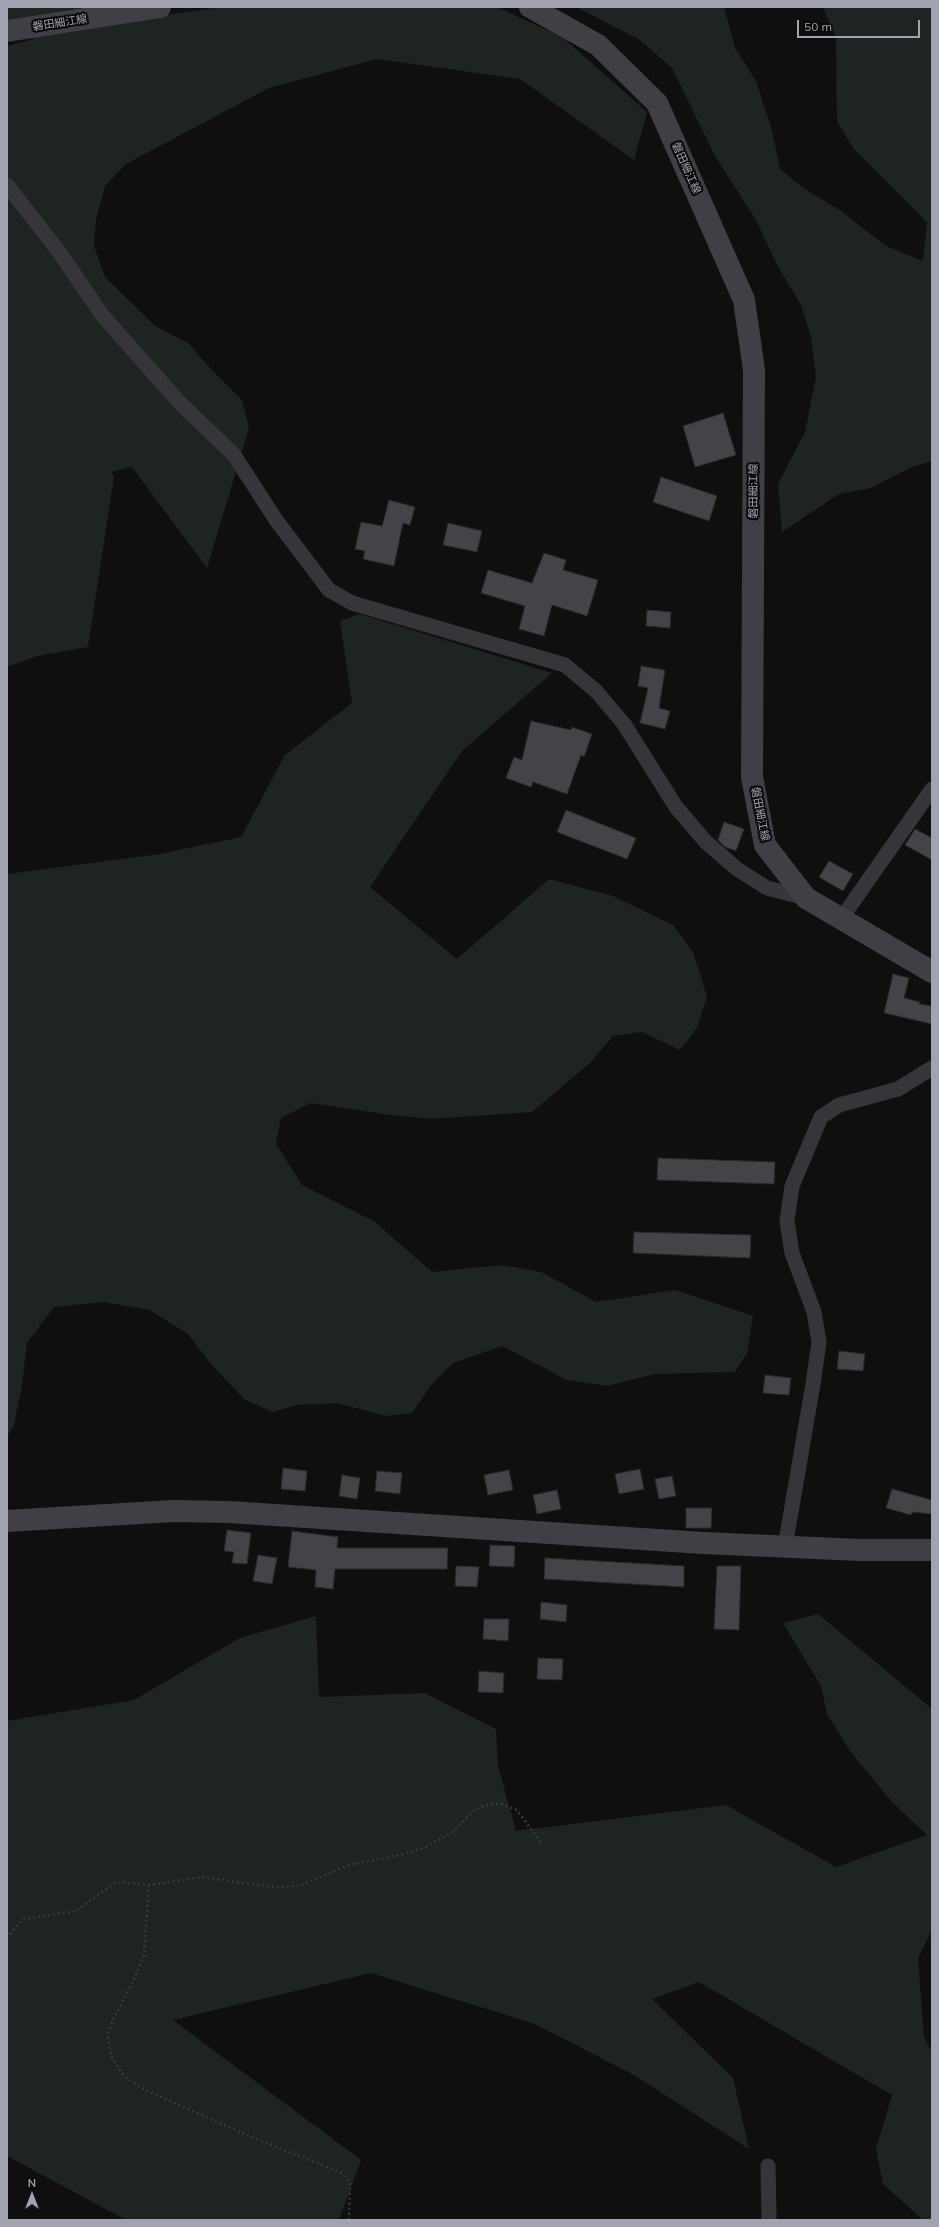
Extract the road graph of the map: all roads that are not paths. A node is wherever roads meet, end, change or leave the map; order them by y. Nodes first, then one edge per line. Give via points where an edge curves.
1 (160, 7) edge
2 (530, 7) edge
3 (7, 31) edge
4 (7, 185) edge
5 (932, 789) edge
6 (806, 898) junction
7 (841, 919) junction
8 (932, 972) edge
9 (932, 1068) edge
10 (7, 1521) edge
11 (785, 1547) junction
12 (932, 1550) edge
13 (768, 2166) dead end
14 (769, 2220) edge

1 - 3 main road, 磐田細江線
2 - 6 main road, 磐田細江線 via 598,45 657,103 744,300 754,370 752,777 765,845
4 - 6 street via 60,253 102,315 179,402 234,455 276,520 329,590 352,603 565,665 596,691 624,724 676,807 706,842 737,869 767,888
5 - 7 street
6 - 7 main road, 磐田細江線
7 - 8 main road, 磐田細江線
9 - 11 street via 898,1089 839,1105 821,1117 792,1186 787,1221 792,1253 814,1312 818,1342
10 - 11 main road via 173,1511 229,1512
11 - 12 main road
13 - 14 street

